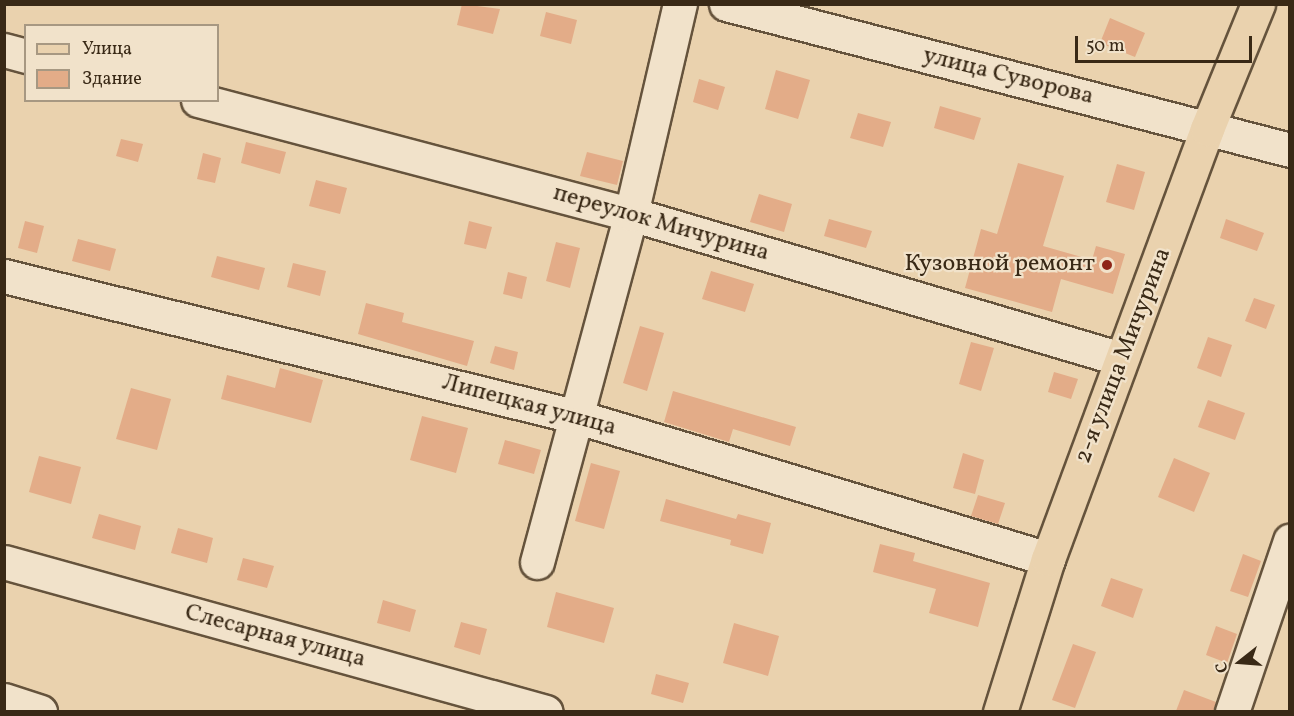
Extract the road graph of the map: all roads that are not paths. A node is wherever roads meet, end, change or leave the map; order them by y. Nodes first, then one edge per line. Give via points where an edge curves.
1 (680, 4) edge
2 (726, 4) edge
3 (1258, 4) edge
4 (4, 50) edge
5 (24, 55) edge
6 (206, 102) edge
7 (1207, 129) junction
8 (1290, 150) edge
9 (631, 213) junction
10 (4, 276) edge
11 (1121, 359) junction
12 (578, 417) junction
13 (1290, 541) edge
14 (1048, 560) junction
15 (4, 562) edge
16 (537, 562) dead end
17 (4, 700) edge
18 (40, 711) edge
19 (546, 711) edge
20 (999, 711) edge
21 (1232, 711) edge

1 - 9 street
2 - 7 street, улица Суворова
3 - 7 main road, 2-я улица Мичурина
4 - 5 street
6 - 9 street, переулок Мичурина
7 - 8 street, улица Суворова
7 - 11 main road, 2-я улица Мичурина via 1192,178
9 - 11 street, переулок Мичурина
9 - 12 street
10 - 12 street, Липецкая улица
11 - 14 main road, 2-я улица Мичурина
12 - 14 street, Липецкая улица
12 - 16 street
13 - 21 street
14 - 20 main road, 2-я улица Мичурина
15 - 19 street, Слесарная улица
17 - 18 street

